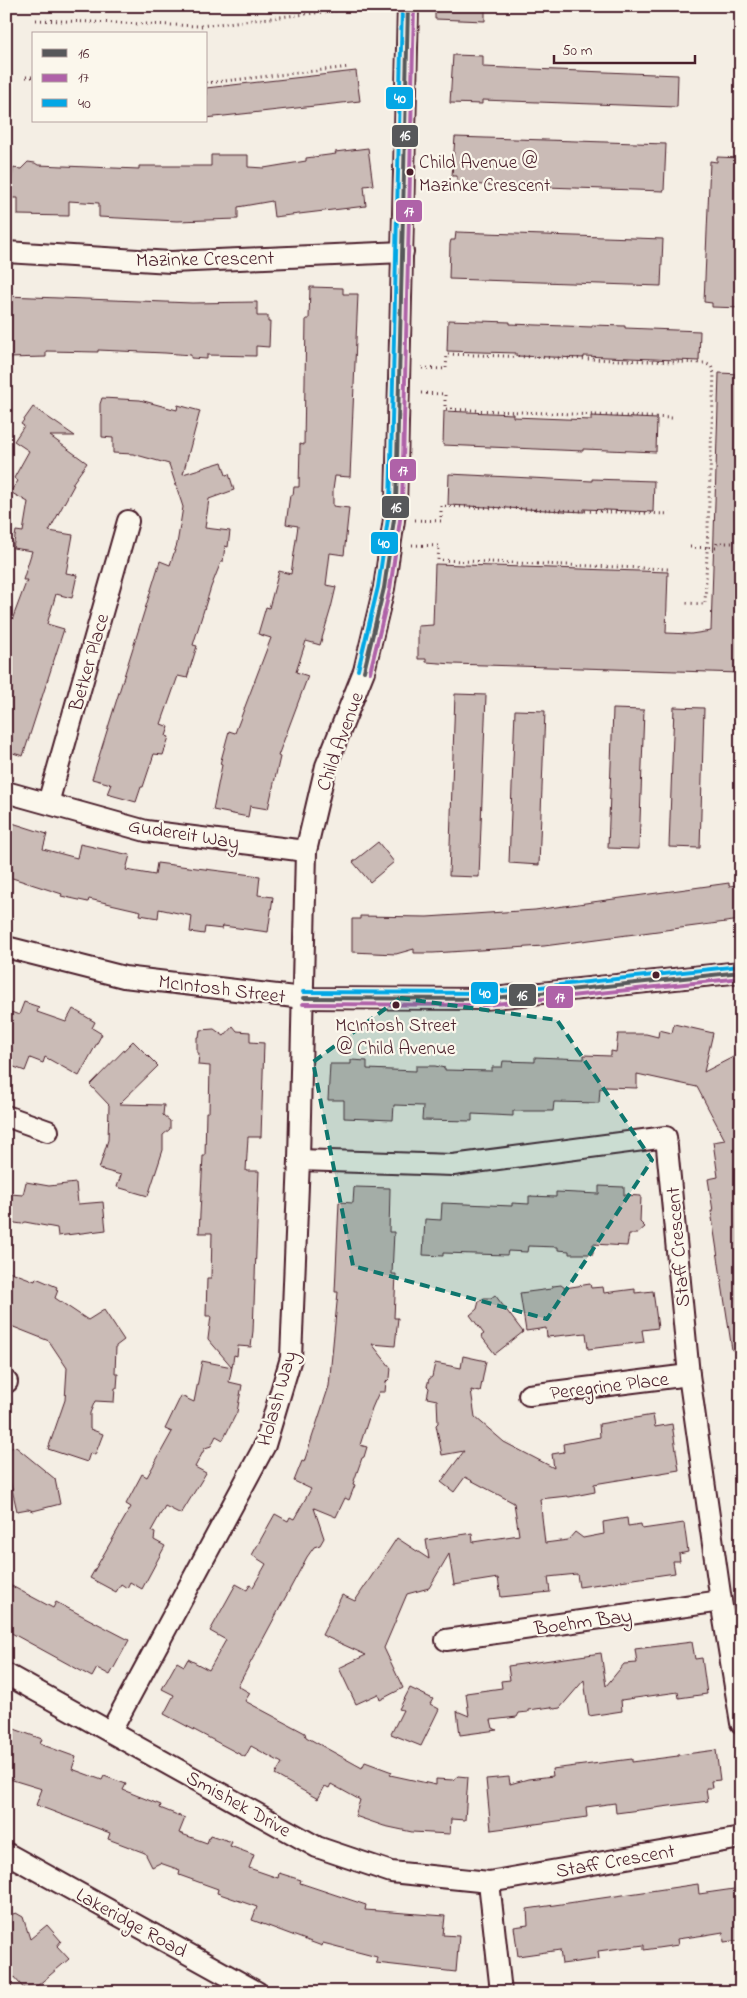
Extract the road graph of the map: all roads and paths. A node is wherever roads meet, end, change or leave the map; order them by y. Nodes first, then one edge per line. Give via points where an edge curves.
1 (408, 6) edge
2 (350, 9) dead end
3 (36, 20) dead end
4 (350, 67) dead end
5 (26, 77) dead end
6 (32, 77) edge
7 (208, 83) edge
8 (6, 252) edge
9 (403, 252) junction
10 (422, 368) dead end
11 (421, 393) dead end
12 (673, 418) dead end
13 (670, 514) dead end
14 (415, 520) dead end
15 (128, 521) dead end
16 (735, 543) dead end
17 (412, 545) dead end
18 (690, 547) dead end
19 (707, 548) junction
20 (668, 569) dead end
21 (684, 603) dead end
22 (6, 792) edge
23 (48, 803) junction
24 (306, 851) junction
25 (6, 947) edge
26 (741, 972) edge
27 (303, 998) junction
28 (6, 1116) edge
29 (48, 1131) dead end
30 (299, 1160) junction
31 (689, 1375) junction
32 (529, 1396) dead end
33 (721, 1601) junction
34 (446, 1640) dead end
35 (6, 1674) edge
36 (741, 1723) edge
37 (111, 1731) junction
38 (741, 1838) edge
39 (6, 1853) edge
40 (489, 1882) junction
41 (257, 1992) edge
42 (501, 1992) edge

1 - 9 street, Child Avenue
2 - 3 path via 200,26
4 - 7 path
5 - 6 path
8 - 9 street, Mazinke Crescent via 171,262
9 - 24 street, Child Avenue via 396,506 384,588 364,671 326,766
10 - 19 path via 446,369 447,354 704,362 711,366 714,372
11 - 12 path via 445,394 445,409
13 - 14 path via 441,506 440,521
15 - 23 street, Betker Place
16 - 19 path via 717,542 716,548
17 - 20 path via 439,546 438,560
18 - 19 path
19 - 21 path via 705,604
22 - 23 street, Gudereit Way
23 - 24 street, Gudereit Way via 146,831
24 - 27 street, Child Avenue
25 - 27 street, McIntosh Street via 124,977
26 - 27 street, McIntosh Street via 484,999
27 - 30 street, Holash Way
28 - 29 street
30 - 31 street, Staff Crescent via 453,1166 666,1137
30 - 37 street, Holash Way via 291,1358 265,1445
31 - 32 street, Peregrine Place
31 - 33 street, Staff Crescent
33 - 34 street, Boehm Bay
33 - 36 street, Staff Crescent
35 - 37 street, Smishek Drive
37 - 40 street, Smishek Drive via 317,1847 391,1872
38 - 40 street, Staff Crescent
39 - 41 street, Lakeridge Road
40 - 42 street

